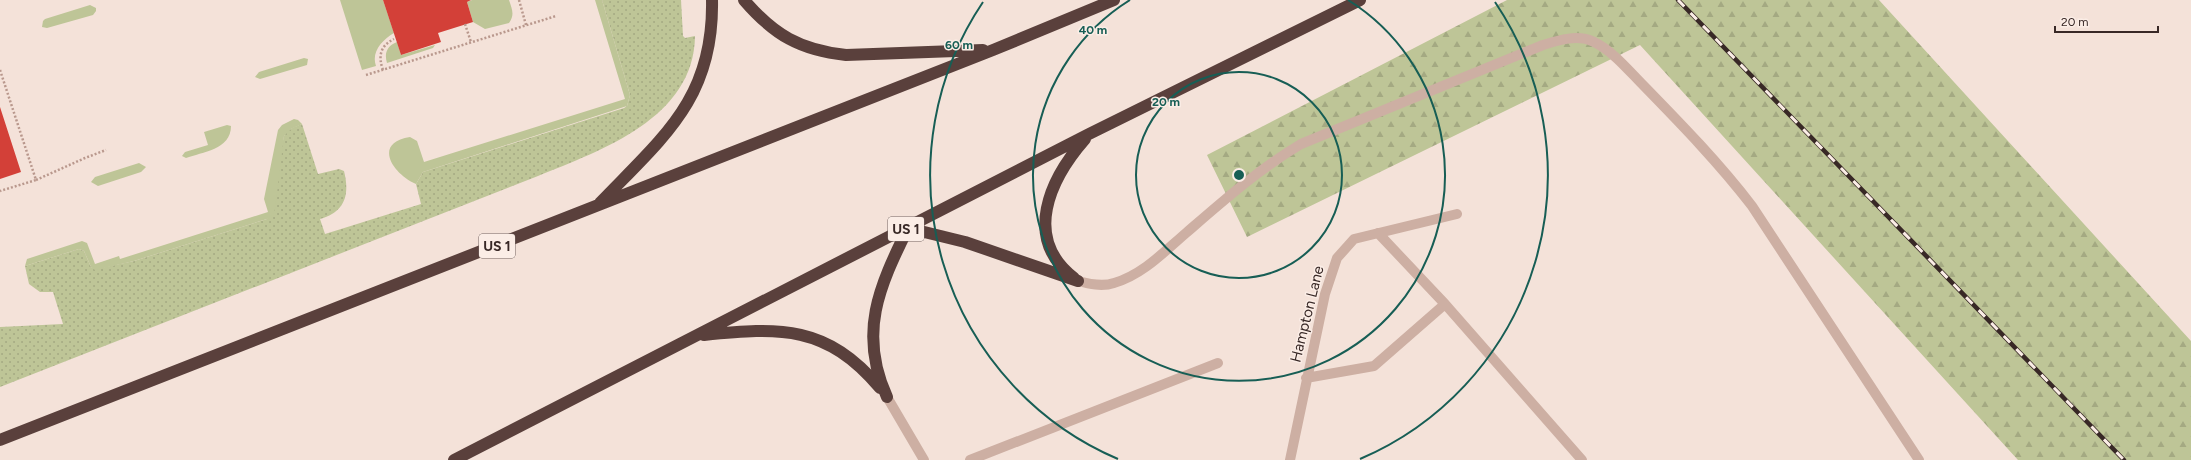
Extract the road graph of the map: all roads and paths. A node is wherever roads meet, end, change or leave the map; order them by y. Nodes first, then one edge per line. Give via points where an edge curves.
1 (519, 0) edge
2 (712, 0) edge
3 (744, 0) edge
4 (1114, 0) edge
5 (1359, 1) edge
6 (556, 16) dead end
7 (466, 24) dead end
8 (526, 25) junction
9 (394, 39) dead end
10 (471, 42) junction
11 (993, 50) junction
12 (0, 70) edge
13 (383, 70) junction
14 (366, 75) dead end
15 (1089, 134) junction
16 (106, 150) dead end
17 (36, 180) junction
18 (0, 191) edge
19 (598, 206) junction
20 (1457, 214) dead end
21 (908, 228) junction
22 (1378, 233) junction
23 (1078, 281) junction
24 (1445, 304) junction
25 (696, 336) junction
26 (1218, 363) dead end
27 (1306, 378) junction
28 (887, 397) junction
29 (0, 440) edge
30 (454, 460) edge
31 (924, 460) edge
32 (970, 460) edge
33 (1290, 460) edge
34 (1582, 460) edge
35 (1919, 460) edge

1 - 8 path
2 - 19 highway via 709,53 694,93 663,136
3 - 11 highway via 770,27 786,38 824,52 846,55
4 - 11 highway, US 1
5 - 15 highway, US 1
6 - 8 path
7 - 10 path
8 - 10 path
9 - 13 path via 383,47 380,53
10 - 13 path
11 - 19 highway, US 1
12 - 17 path
13 - 14 path
15 - 21 highway, US 1
15 - 23 highway via 1074,152 1054,185 1045,222 1050,250 1066,272
16 - 17 path
17 - 18 path
19 - 29 highway, US 1
20 - 22 street, Hampton Lane
21 - 23 highway via 965,242
21 - 25 highway, US 1
21 - 28 highway via 885,280 872,325 873,354 880,382
22 - 24 street
22 - 27 street, Hampton Lane via 1354,239 1337,258 1325,294
23 - 35 street via 1113,284 1144,268 1254,175 1302,144 1543,45 1563,39 1593,41 1618,61 1727,173 1752,206
24 - 27 street via 1374,366
24 - 34 street
25 - 28 highway via 770,331 814,338 854,360
25 - 30 highway, US 1
26 - 32 street
27 - 33 street, Hampton Lane
28 - 31 street

